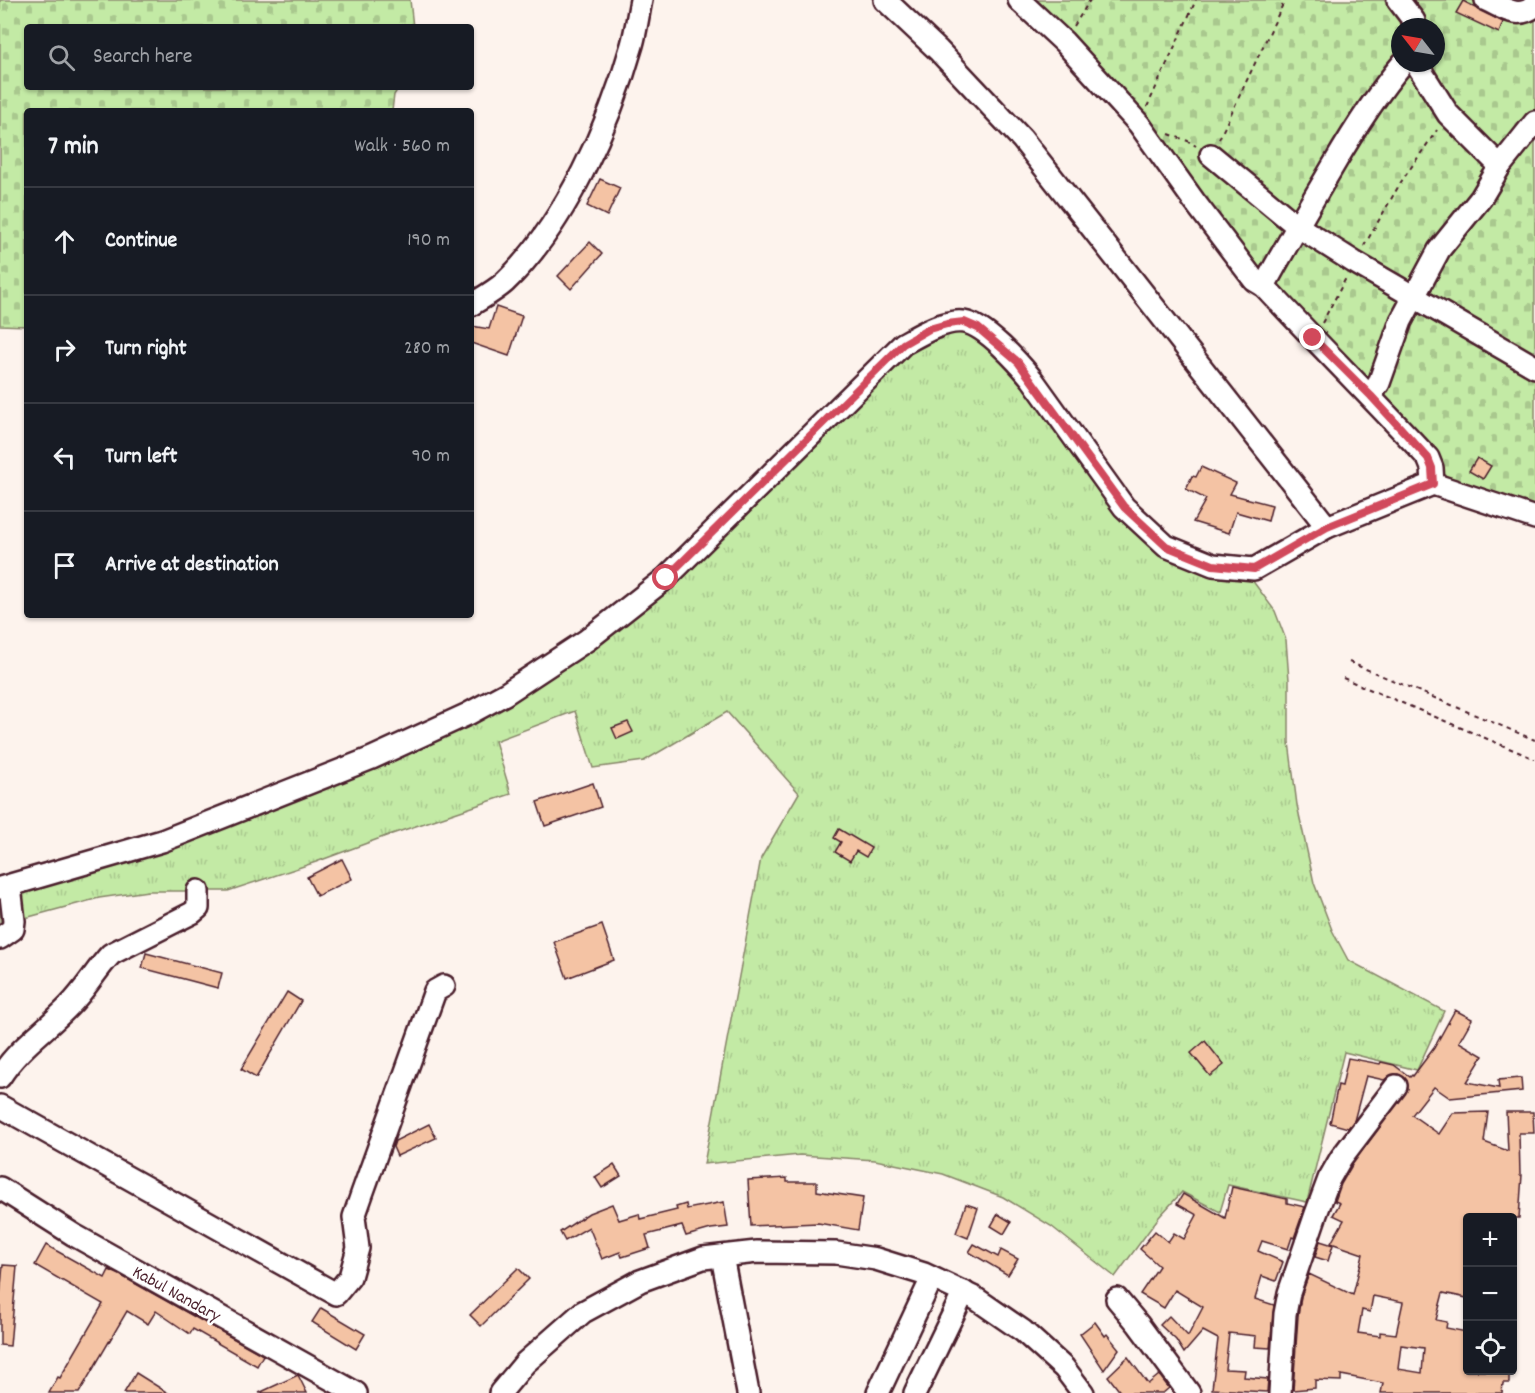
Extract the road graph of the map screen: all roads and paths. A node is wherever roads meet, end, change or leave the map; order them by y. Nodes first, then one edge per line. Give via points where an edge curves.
1 (641, 0) edge
2 (885, 0) edge
3 (1019, 0) edge
4 (1090, 0) edge
5 (1196, 0) edge
6 (1285, 0) edge
7 (1398, 0) edge
8 (1486, 0) edge
9 (1535, 6) edge
10 (1412, 18) edge
11 (1064, 42) junction
12 (1395, 72) edge
13 (1422, 72) edge
14 (1448, 114) junction
15 (1535, 122) edge
16 (1139, 124) junction
17 (1168, 134) dead end
18 (1211, 156) junction
19 (1500, 166) junction
20 (1297, 226) junction
21 (1354, 262) junction
22 (1264, 286) junction
23 (1414, 297) junction
24 (474, 303) edge
25 (1313, 338) junction
26 (1535, 367) edge
27 (1371, 396) junction
28 (1433, 484) junction
29 (1535, 518) edge
30 (1327, 527) junction
31 (1349, 662) dead end
32 (1343, 678) dead end
33 (1535, 740) edge
34 (1535, 759) edge
35 (5, 887) edge
36 (198, 891) dead end
37 (0, 938) edge
38 (444, 986) dead end
39 (0, 1077) edge
40 (1396, 1086) dead end
41 (0, 1106) edge
42 (0, 1188) edge
43 (722, 1256) junction
44 (932, 1278) junction
45 (964, 1292) junction
46 (1117, 1299) dead end
47 (356, 1393) edge
48 (500, 1393) edge
49 (748, 1393) edge
50 (878, 1393) edge
51 (915, 1393) edge
52 (1083, 1393) edge
53 (1188, 1393) edge
54 (1280, 1393) edge

1 - 24 street via 632,44 606,120 573,189 536,248 504,283
2 - 30 street via 1022,139
3 - 11 street
4 - 11 path
5 - 16 path
6 - 18 path
7 - 10 street
8 - 9 street via 1517,13 1528,12
11 - 16 street
12 - 20 street via 1363,116
13 - 14 street
14 - 19 street
14 - 21 path
15 - 19 street
16 - 22 street via 1254,280
17 - 18 path
18 - 20 street
19 - 23 street via 1481,198 1439,250
20 - 21 street
20 - 22 street
21 - 23 street
21 - 25 path
22 - 25 street
23 - 26 street
23 - 27 street
25 - 27 street
27 - 28 street via 1428,458
28 - 29 street
28 - 30 street
30 - 35 street via 1254,569 1213,565 1166,546 1124,507 1018,362 978,328 964,322 929,329 903,344 666,578 587,640 505,694 372,758 162,841
31 - 33 path
32 - 34 path
35 - 37 street via 14,921 13,929
36 - 39 street via 198,908 192,913 111,954 71,1005 16,1053
38 - 41 street via 435,991 362,1194 354,1217 358,1248 350,1277 336,1294
40 - 54 street via 1329,1179 1289,1293
42 - 47 street, Kabul Nandary via 74,1235
43 - 44 street via 757,1252 836,1253 876,1259
43 - 48 street via 703,1258 640,1281 583,1312 525,1363
43 - 49 street
44 - 45 street
44 - 50 street
45 - 51 street
45 - 52 street via 1023,1331 1064,1368
46 - 53 street

